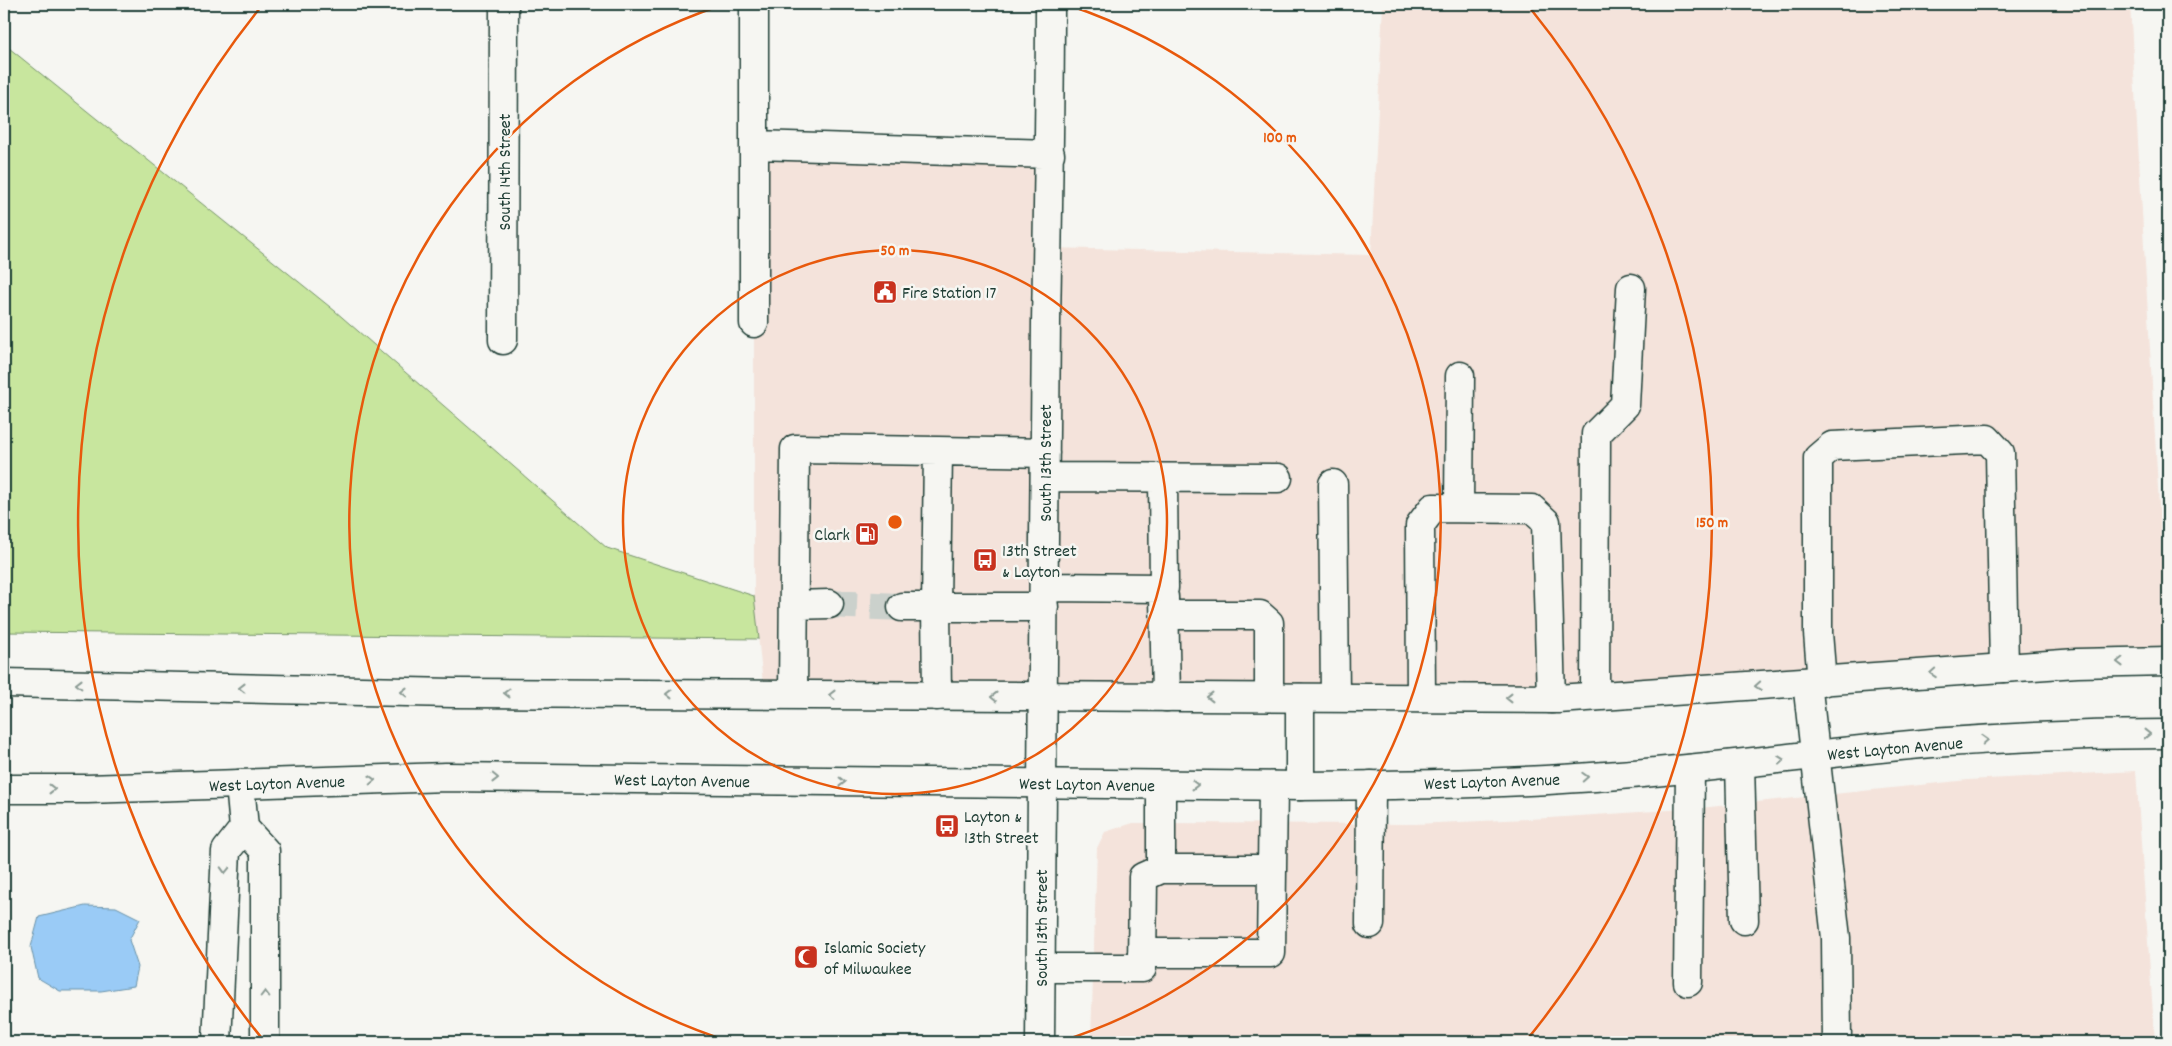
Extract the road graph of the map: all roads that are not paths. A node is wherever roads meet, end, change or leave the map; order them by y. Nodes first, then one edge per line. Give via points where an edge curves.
1 (504, 4) edge
2 (754, 4) edge
3 (1050, 4) edge
4 (754, 145) junction
5 (1050, 154) junction
6 (1630, 288) dead end
7 (754, 323) dead end
8 (504, 340) dead end
9 (1460, 376) dead end
10 (938, 451) junction
11 (1045, 465) junction
12 (1163, 478) junction
13 (1278, 478) dead end
14 (1333, 484) dead end
15 (1459, 508) junction
16 (1164, 588) junction
17 (1044, 597) junction
18 (829, 604) tunnel mouth
19 (794, 605) junction
20 (902, 607) tunnel mouth
21 (936, 607) junction
22 (1165, 615) junction
23 (2168, 661) edge
24 (2004, 668) junction
25 (1814, 682) junction
26 (4, 683) edge
27 (793, 694) junction
28 (937, 696) junction
29 (1594, 696) junction
30 (1043, 697) junction
31 (1166, 697) junction
32 (1269, 697) junction
33 (1335, 697) junction
34 (1300, 698) junction
35 (1421, 698) junction
36 (1551, 699) junction
37 (2168, 734) edge
38 (1815, 756) junction
39 (1740, 764) junction
40 (1690, 769) junction
41 (240, 784) junction
42 (1041, 784) junction
43 (1162, 785) junction
44 (1371, 785) junction
45 (1273, 786) junction
46 (1300, 786) junction
47 (4, 789) edge
48 (244, 828) junction
49 (1161, 869) junction
50 (1272, 869) junction
51 (1744, 920) dead end
52 (1370, 924) dead end
53 (1142, 953) junction
54 (1040, 968) junction
55 (1688, 982) dead end
56 (217, 1042) edge
57 (265, 1042) edge
58 (1040, 1042) edge
59 (1837, 1042) edge

1 - 8 main road, South 14th Street
2 - 4 main road
3 - 5 main road, South 13th Street
4 - 5 main road
4 - 7 main road
5 - 11 main road, South 13th Street
6 - 29 main road via 1625,405 1596,434
9 - 15 main road
10 - 11 main road
10 - 19 main road via 795,449
10 - 21 main road
11 - 12 main road
11 - 17 main road, South 13th Street
12 - 13 main road
12 - 16 main road
14 - 33 main road
15 - 35 main road via 1433,508 1420,525
15 - 36 main road via 1532,508 1546,522
16 - 17 main road
16 - 22 main road
17 - 21 main road
17 - 30 main road, South 13th Street
18 - 19 main road
19 - 27 main road
20 - 21 main road
21 - 28 main road
22 - 31 main road
22 - 32 main road via 1260,615 1269,623
23 -> 24 main road
24 -> 25 main road
24 - 25 main road via 2000,454 1987,439 1832,446 1818,458 1818,633
25 -> 29 main road
25 - 38 main road
27 -> 26 main road via 453,693
28 -> 27 main road
30 -> 28 main road
29 - 36 main road
30 - 31 main road
30 - 42 main road, South 13th Street
32 -> 31 main road
32 - 34 main road
33 - 34 main road
33 - 35 main road
34 - 46 main road
36 -> 35 main road
38 -> 37 main road, West Layton Avenue via 1932,743
39 -> 38 main road, West Layton Avenue
38 - 59 main road via 1836,938
39 - 40 main road, West Layton Avenue
39 - 51 main road
44 -> 40 main road, West Layton Avenue via 1519,781
40 - 55 main road
41 -> 42 main road, West Layton Avenue via 446,777
47 -> 41 main road, West Layton Avenue
41 - 48 main road
42 - 43 main road, West Layton Avenue
42 - 54 main road, South 13th Street
43 -> 45 main road, West Layton Avenue
43 - 49 main road
44 - 46 main road, West Layton Avenue
44 - 52 main road
45 - 46 main road, West Layton Avenue
45 - 50 main road
48 -> 56 main road via 226,851
57 -> 48 main road via 265,850
49 - 50 main road
49 - 53 main road via 1143,877
50 - 53 main road via 1271,954
53 - 54 main road via 1142,968
54 - 58 main road, South 13th Street

